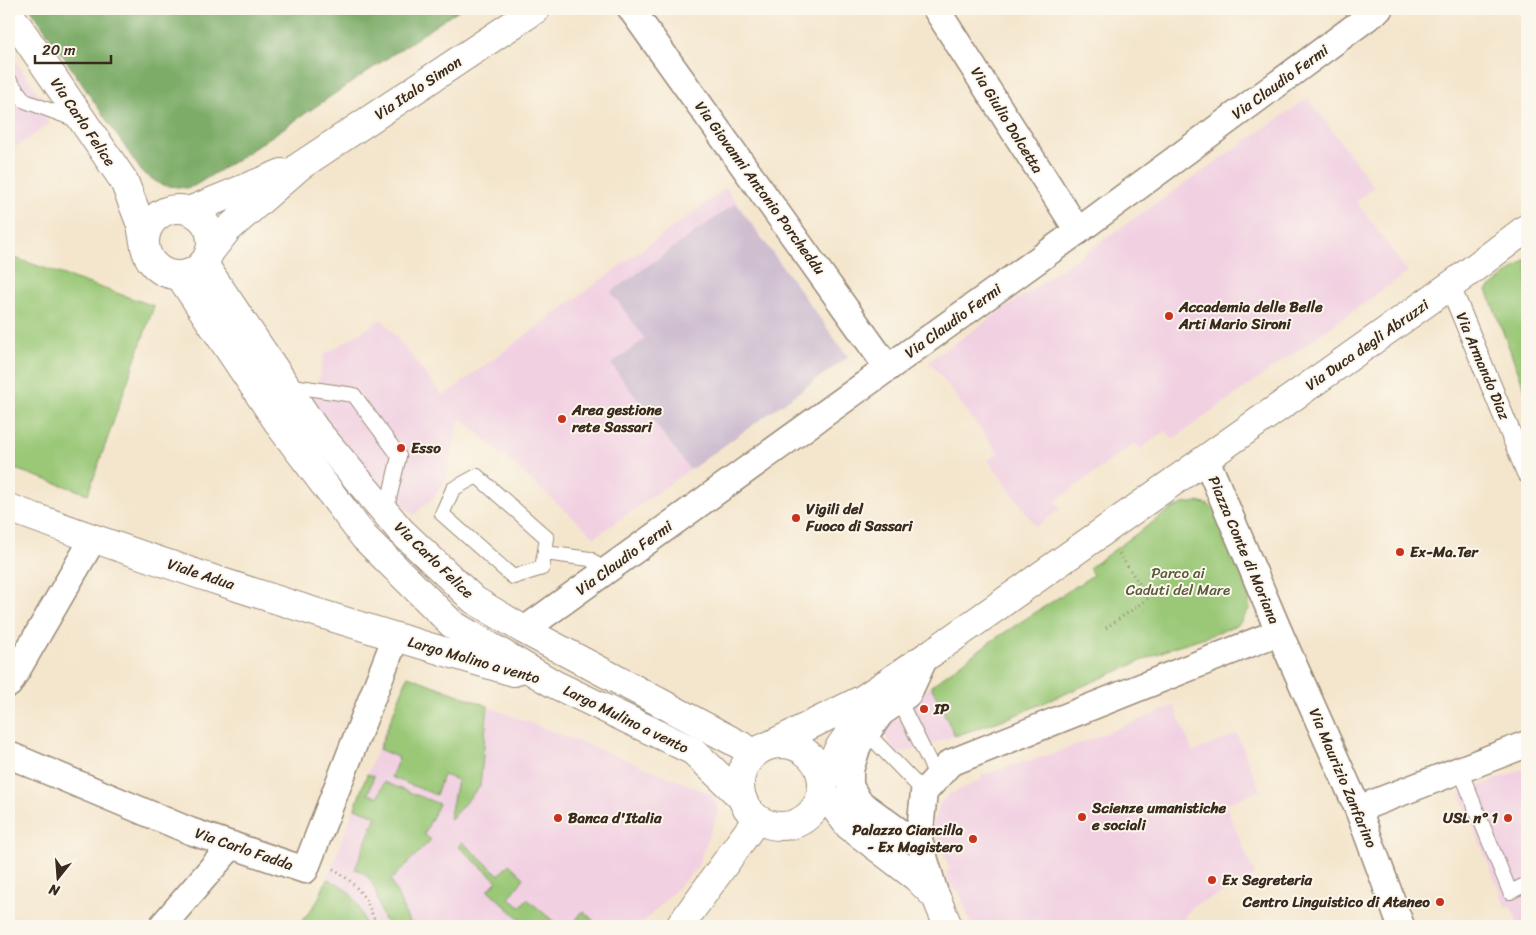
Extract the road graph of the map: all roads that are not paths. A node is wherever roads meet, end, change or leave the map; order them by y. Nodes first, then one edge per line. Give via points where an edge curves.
1 (536, 9) edge
2 (631, 9) edge
3 (936, 9) edge
4 (1379, 9) edge
5 (9, 12) edge
6 (9, 80) edge
7 (84, 122) junction
8 (300, 166) junction
9 (124, 181) junction
10 (178, 210) junction
11 (1527, 228) edge
12 (1078, 231) junction
13 (145, 247) junction
14 (197, 264) junction
15 (1450, 286) junction
16 (888, 368) junction
17 (285, 385) junction
18 (1206, 459) junction
19 (1527, 473) edge
20 (9, 508) edge
21 (386, 512) junction
22 (93, 539) junction
23 (545, 553) junction
24 (605, 572) junction
25 (524, 630) junction
26 (1279, 632) junction
27 (394, 637) junction
28 (925, 657) junction
29 (9, 684) edge
30 (554, 684) junction
31 (899, 700) junction
32 (867, 733) junction
33 (1527, 744) edge
34 (763, 749) junction
35 (9, 755) edge
36 (1460, 770) junction
37 (930, 784) junction
38 (822, 788) junction
39 (750, 808) junction
40 (1358, 809) junction
41 (919, 840) junction
42 (232, 845) junction
43 (1527, 884) edge
44 (936, 896) junction
45 (162, 926) edge
46 (680, 926) edge
47 (948, 926) edge
48 (1401, 926) edge

1 - 8 main road, Via Italo Simon
2 - 16 street, Via Giovanni Antonio Porcheddu
3 - 12 street, Via Giulio Dolcetta
4 - 12 street, Via Claudio Fermi
5 - 7 main road, Via Carlo Felice
6 - 7 lane via 25,101
7 - 9 main road, Via Carlo Felice
8 - 10 main road, Via Italo Simon
8 - 14 main road, Via Italo Simon via 227,230
9 - 10 main road, Via Carlo Felice
9 - 13 main road, Via Carlo Felice via 141,225
10 - 13 main road via 159,214 147,228
10 - 14 main road via 198,216 208,228 211,242
11 - 15 main road, Via Duca degli Abruzzi
12 - 16 street, Via Claudio Fermi
13 - 14 main road via 148,257 161,271
14 - 17 main road, Via Carlo Felice
14 - 30 main road via 283,430 364,537 452,624
15 - 18 main road, Via Duca degli Abruzzi
15 - 19 street, Via Armando Diaz
16 - 24 street, Via Claudio Fermi
17 - 21 main road, Via Carlo Felice via 315,429
17 - 21 lane via 354,395 399,456
18 - 26 street, Piazza Conte di Moriana
18 - 28 main road, Piazza Conte di Moriana
20 - 22 main road, Viale Adua
21 - 25 main road, Via Carlo Felice via 474,600
22 - 27 main road, Viale Adua
22 - 29 street
23 - 23 lane via 548,538 477,476 453,489 442,514 513,578 542,568
23 - 24 lane via 590,559
24 - 25 street, Via Claudio Fermi
25 - 34 main road, Via Carlo Felice
26 - 37 street, Piazza Conte di Moriana via 950,763
26 - 40 street, Via Maurizio Zanfarino
27 - 30 main road, Largo Molino a vento
27 - 42 street, Via Carlo Fadda via 305,870
28 - 31 street via 908,694
28 - 34 main road, Piazza Conte di Moriana via 863,699
28 - 38 main road, Piazza Conte di Moriana via 850,731 835,753
30 - 39 main road, Largo Mulino a vento via 693,752
31 - 32 street via 881,713
31 - 37 lane
32 - 37 lane
32 - 41 street via 855,753 850,786 859,802 904,835
33 - 36 street
34 - 38 main road via 783,744 806,752 818,767
34 - 39 main road via 747,762 742,773 740,785
35 - 42 street, Via Carlo Fadda via 190,831
36 - 40 street
36 - 43 lane via 1510,892
37 - 41 street
38 - 39 main road via 815,809 794,824 769,824
38 - 44 main road via 849,826
39 - 46 main road
40 - 48 street, Via Maurizio Zanfarino
41 - 44 street
42 - 45 street
44 - 47 main road

